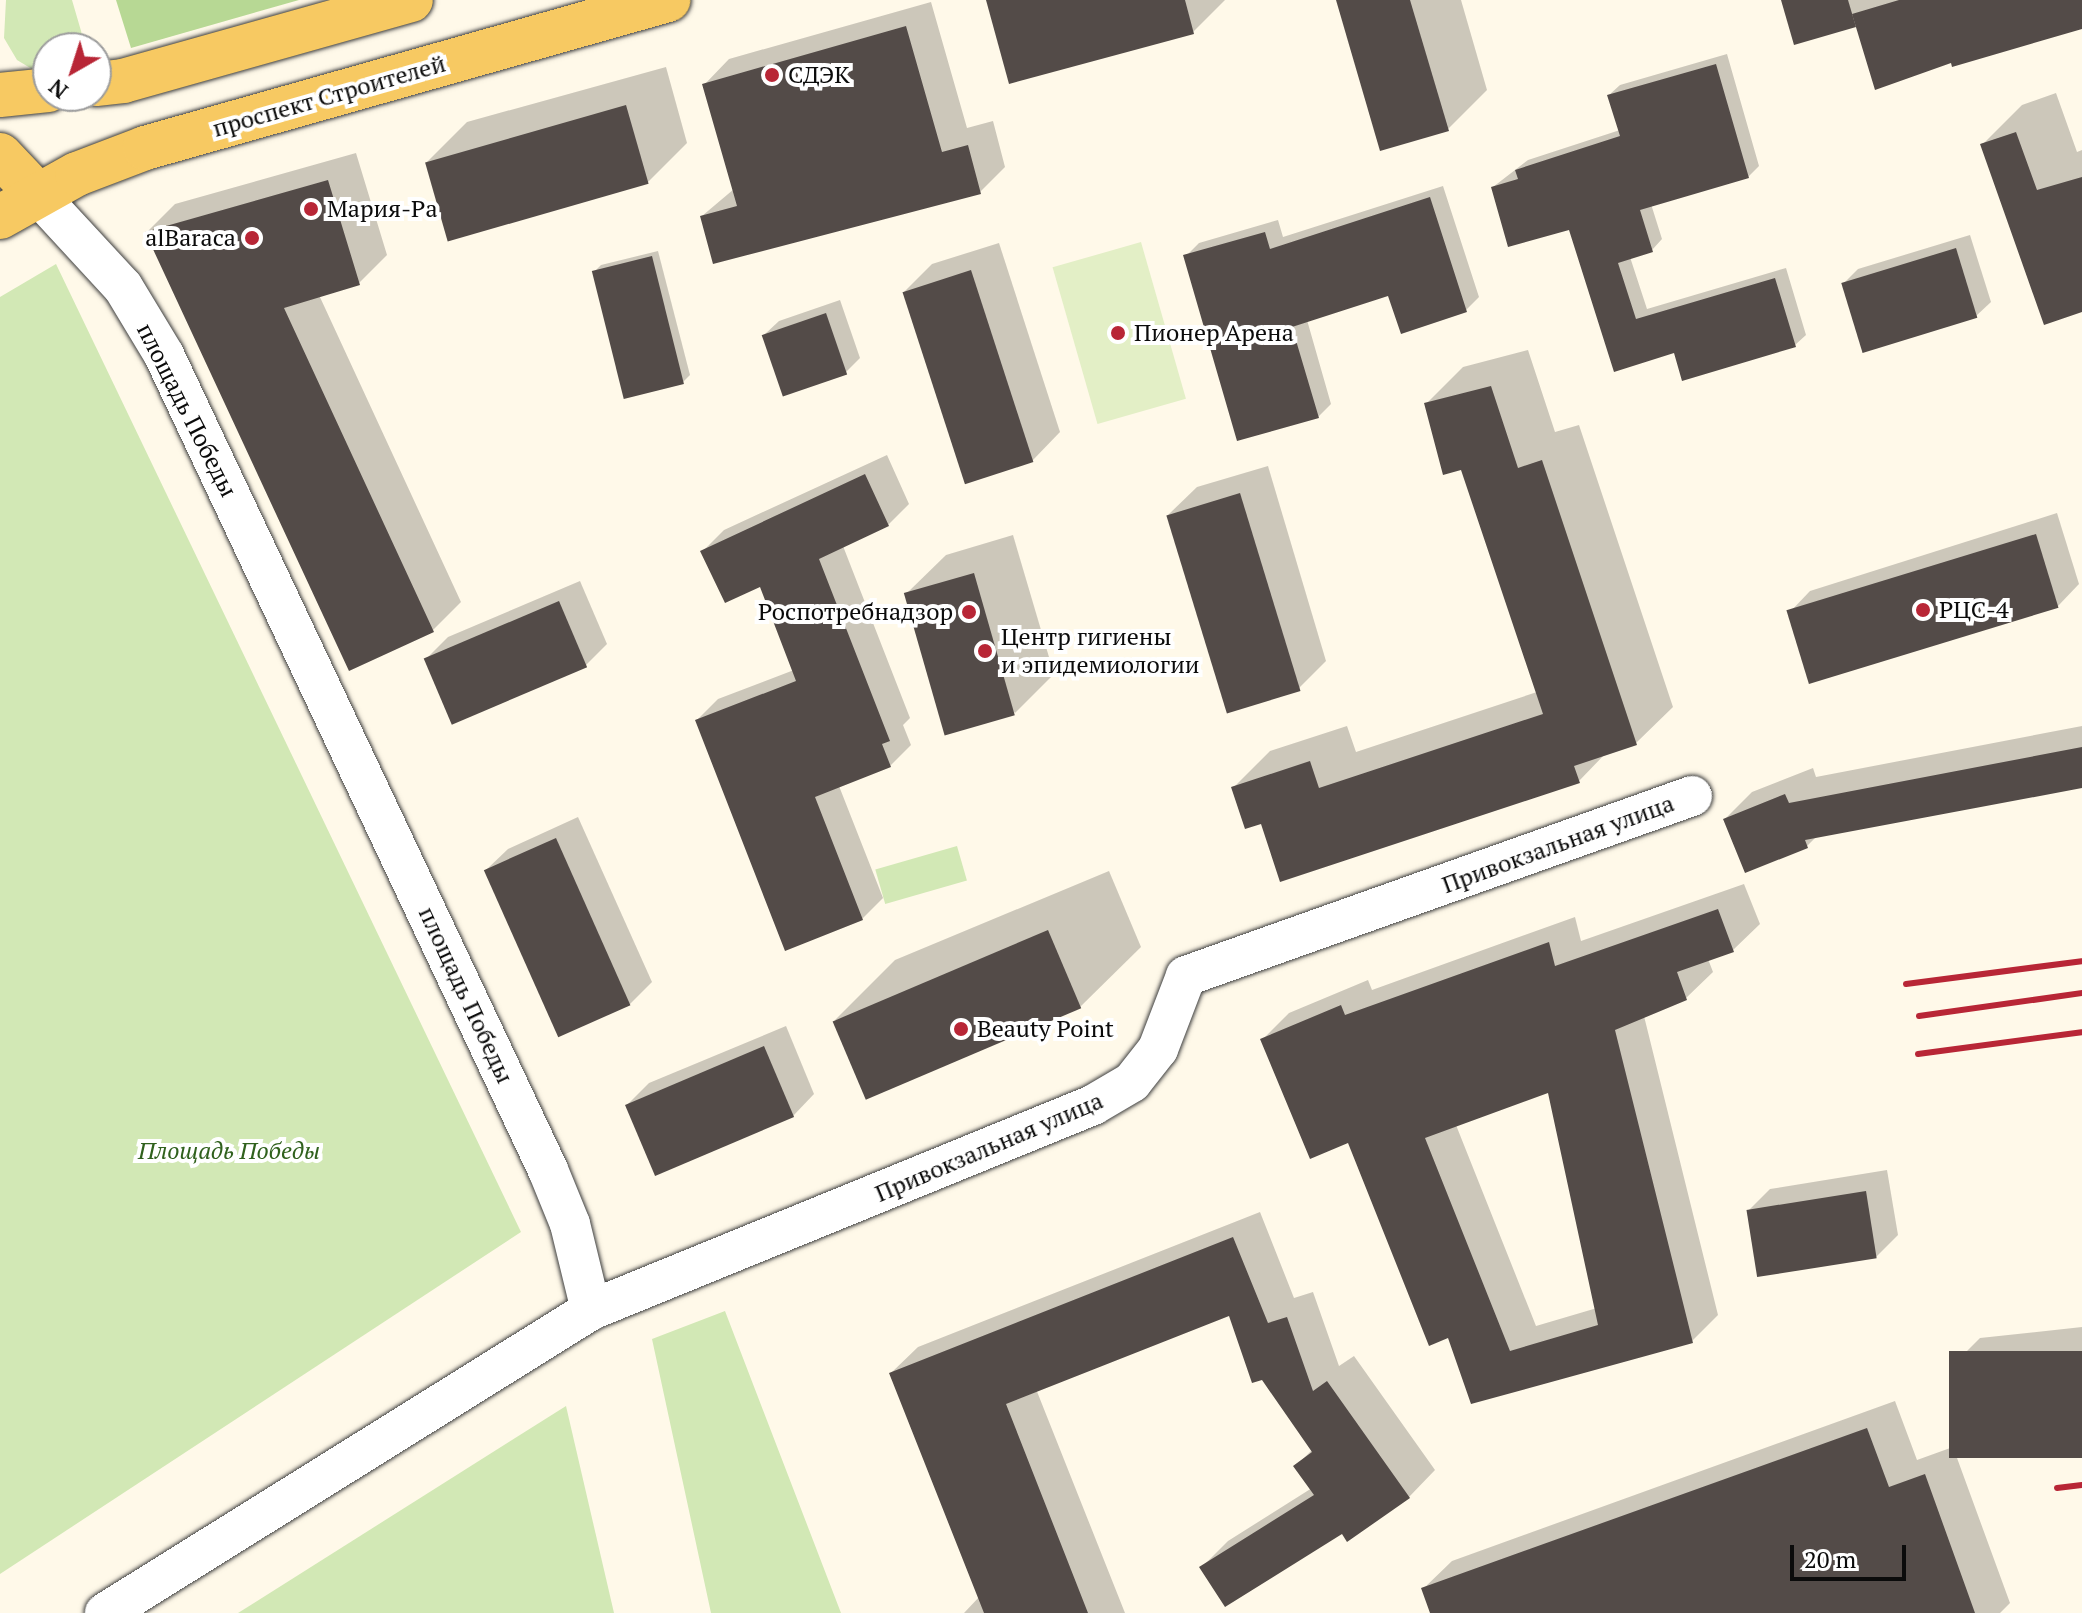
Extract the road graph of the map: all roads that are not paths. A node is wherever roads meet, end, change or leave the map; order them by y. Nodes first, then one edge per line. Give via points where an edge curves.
1 (411, 0) edge
2 (668, 0) edge
3 (112, 82) edge
4 (32, 92) edge
5 (0, 95) edge
6 (0, 155) edge
7 (38, 195) junction
8 (0, 217) edge
9 (1692, 796) dead end
10 (591, 1310) junction
11 (105, 1613) edge

1 - 3 main road
2 - 7 main road, проспект Строителей via 145,148
4 - 5 main road
6 - 7 main road
7 - 8 main road, проспект Строителей
7 - 10 street, площадь Победы via 123,287 164,355 548,1170 570,1224
9 - 10 street, Привокзальная улица via 1186,976 1158,1049 1132,1082 1093,1105
10 - 11 street

